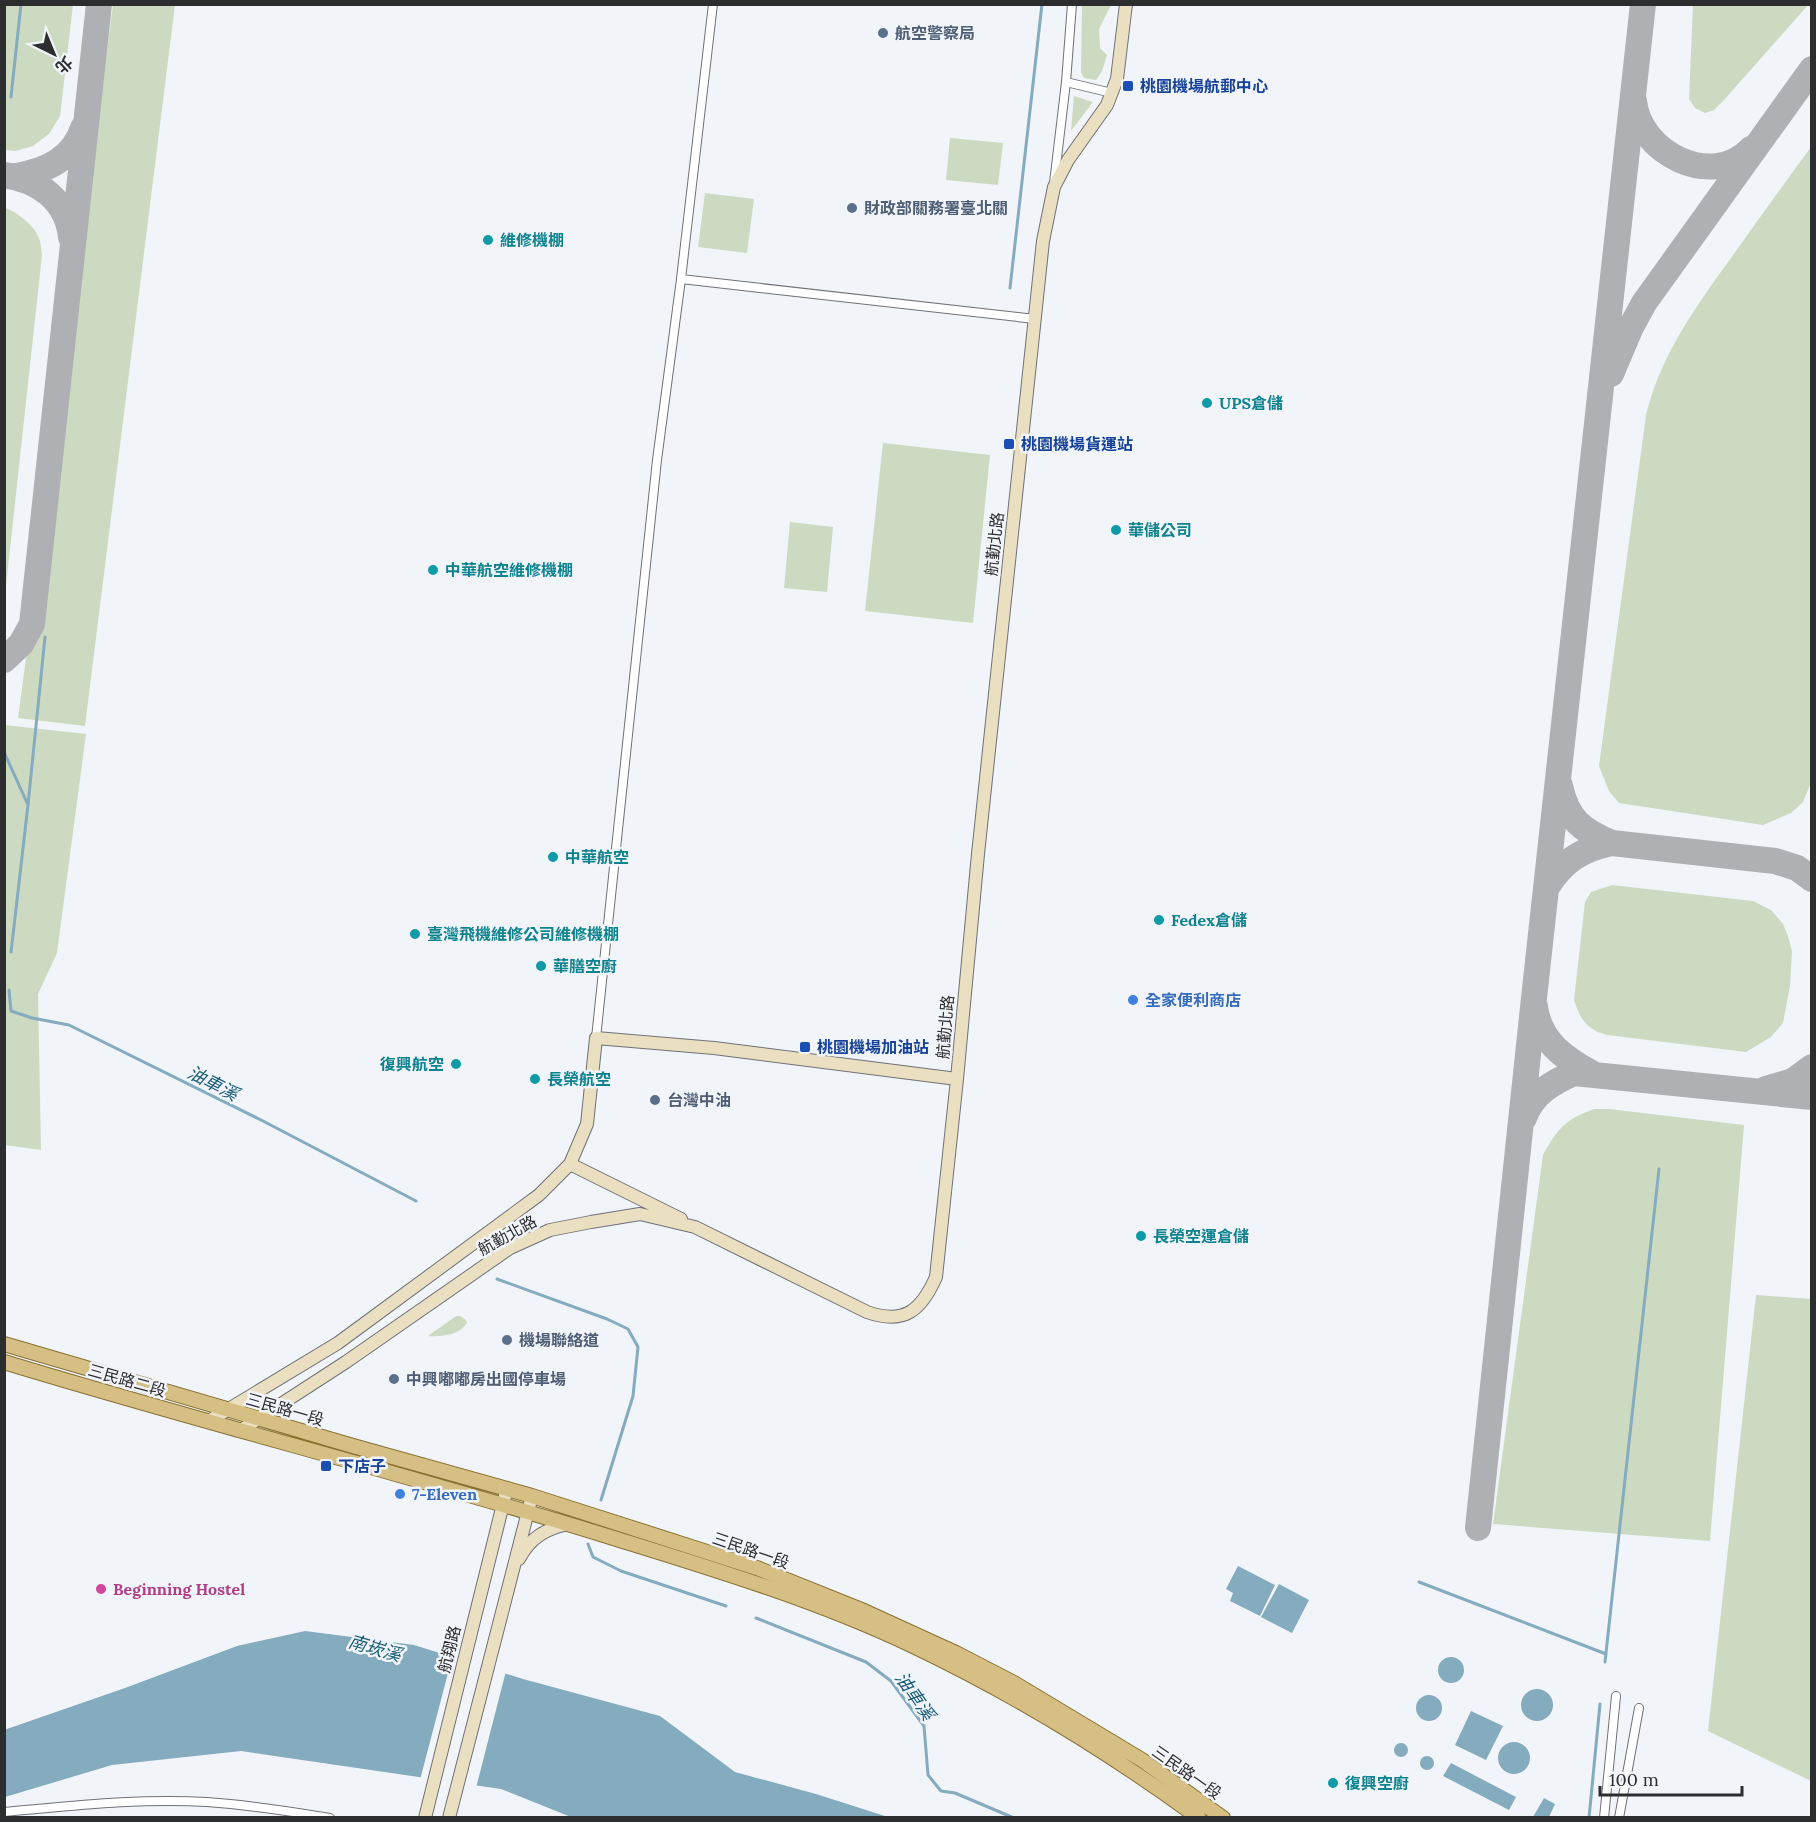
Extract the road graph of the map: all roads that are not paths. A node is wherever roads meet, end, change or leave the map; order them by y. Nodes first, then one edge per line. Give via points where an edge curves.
1 (712, 4) edge
2 (1072, 4) edge
3 (1126, 4) edge
4 (1066, 82) junction
5 (1112, 93) junction
6 (1054, 187) junction
7 (681, 279) junction
8 (1035, 319) junction
9 (596, 1038) junction
10 (957, 1079) junction
11 (570, 1164) junction
12 (695, 1227) junction
13 (4, 1344) edge
14 (4, 1362) edge
15 (227, 1409) junction
16 (259, 1418) junction
17 (209, 1421) junction
18 (241, 1430) junction
19 (507, 1488) junction
20 (532, 1496) junction
21 (502, 1504) junction
22 (527, 1512) junction
23 (568, 1524) junction
24 (513, 1571) junction
25 (1616, 1696) dead end
26 (1639, 1708) dead end
27 (4, 1812) edge
28 (330, 1818) edge
29 (425, 1818) edge
30 (449, 1818) edge
31 (1199, 1818) edge
32 (1223, 1818) edge
33 (1604, 1818) edge
34 (1619, 1818) edge

1 - 7 street
2 - 4 street
3 - 5 street, 航勤北路 via 1118,79
4 - 5 street
4 - 6 street
5 - 6 street, 航勤北路
6 - 8 street, 航勤北路 via 1043,241
7 - 8 street
7 - 9 street via 657,460
8 - 10 street, 航勤北路
9 - 10 street via 714,1048
9 - 11 street via 587,1124
10 - 12 street, 航勤北路 via 936,1277 922,1302 911,1311 898,1318 867,1312
11 - 12 street
11 - 15 street via 539,1195 338,1342
12 - 16 street, 航勤北路 via 640,1214 549,1230 510,1248
13 - 15 main road, 三民路二段
14 - 17 main road, 三民路二段
15 - 16 main road, 三民路一段
15 - 17 street
16 - 18 street, 航勤北路
16 - 19 main road, 三民路一段
17 - 18 main road, 三民路二段
18 - 21 main road, 三民路一段
19 - 20 main road, 三民路一段
19 - 21 street, 航翔路
20 - 22 street
20 - 32 main road, 三民路一段 via 757,1568 956,1653 1142,1760
21 - 22 main road, 三民路一段
21 - 29 street, 航翔路
22 - 23 main road, 三民路一段
22 - 24 street
23 - 24 street via 549,1528 534,1538
23 - 31 main road, 三民路一段 via 754,1582 911,1645 1071,1731
24 - 30 street
25 - 33 street
26 - 34 street
27 - 28 street via 102,1803 206,1802

